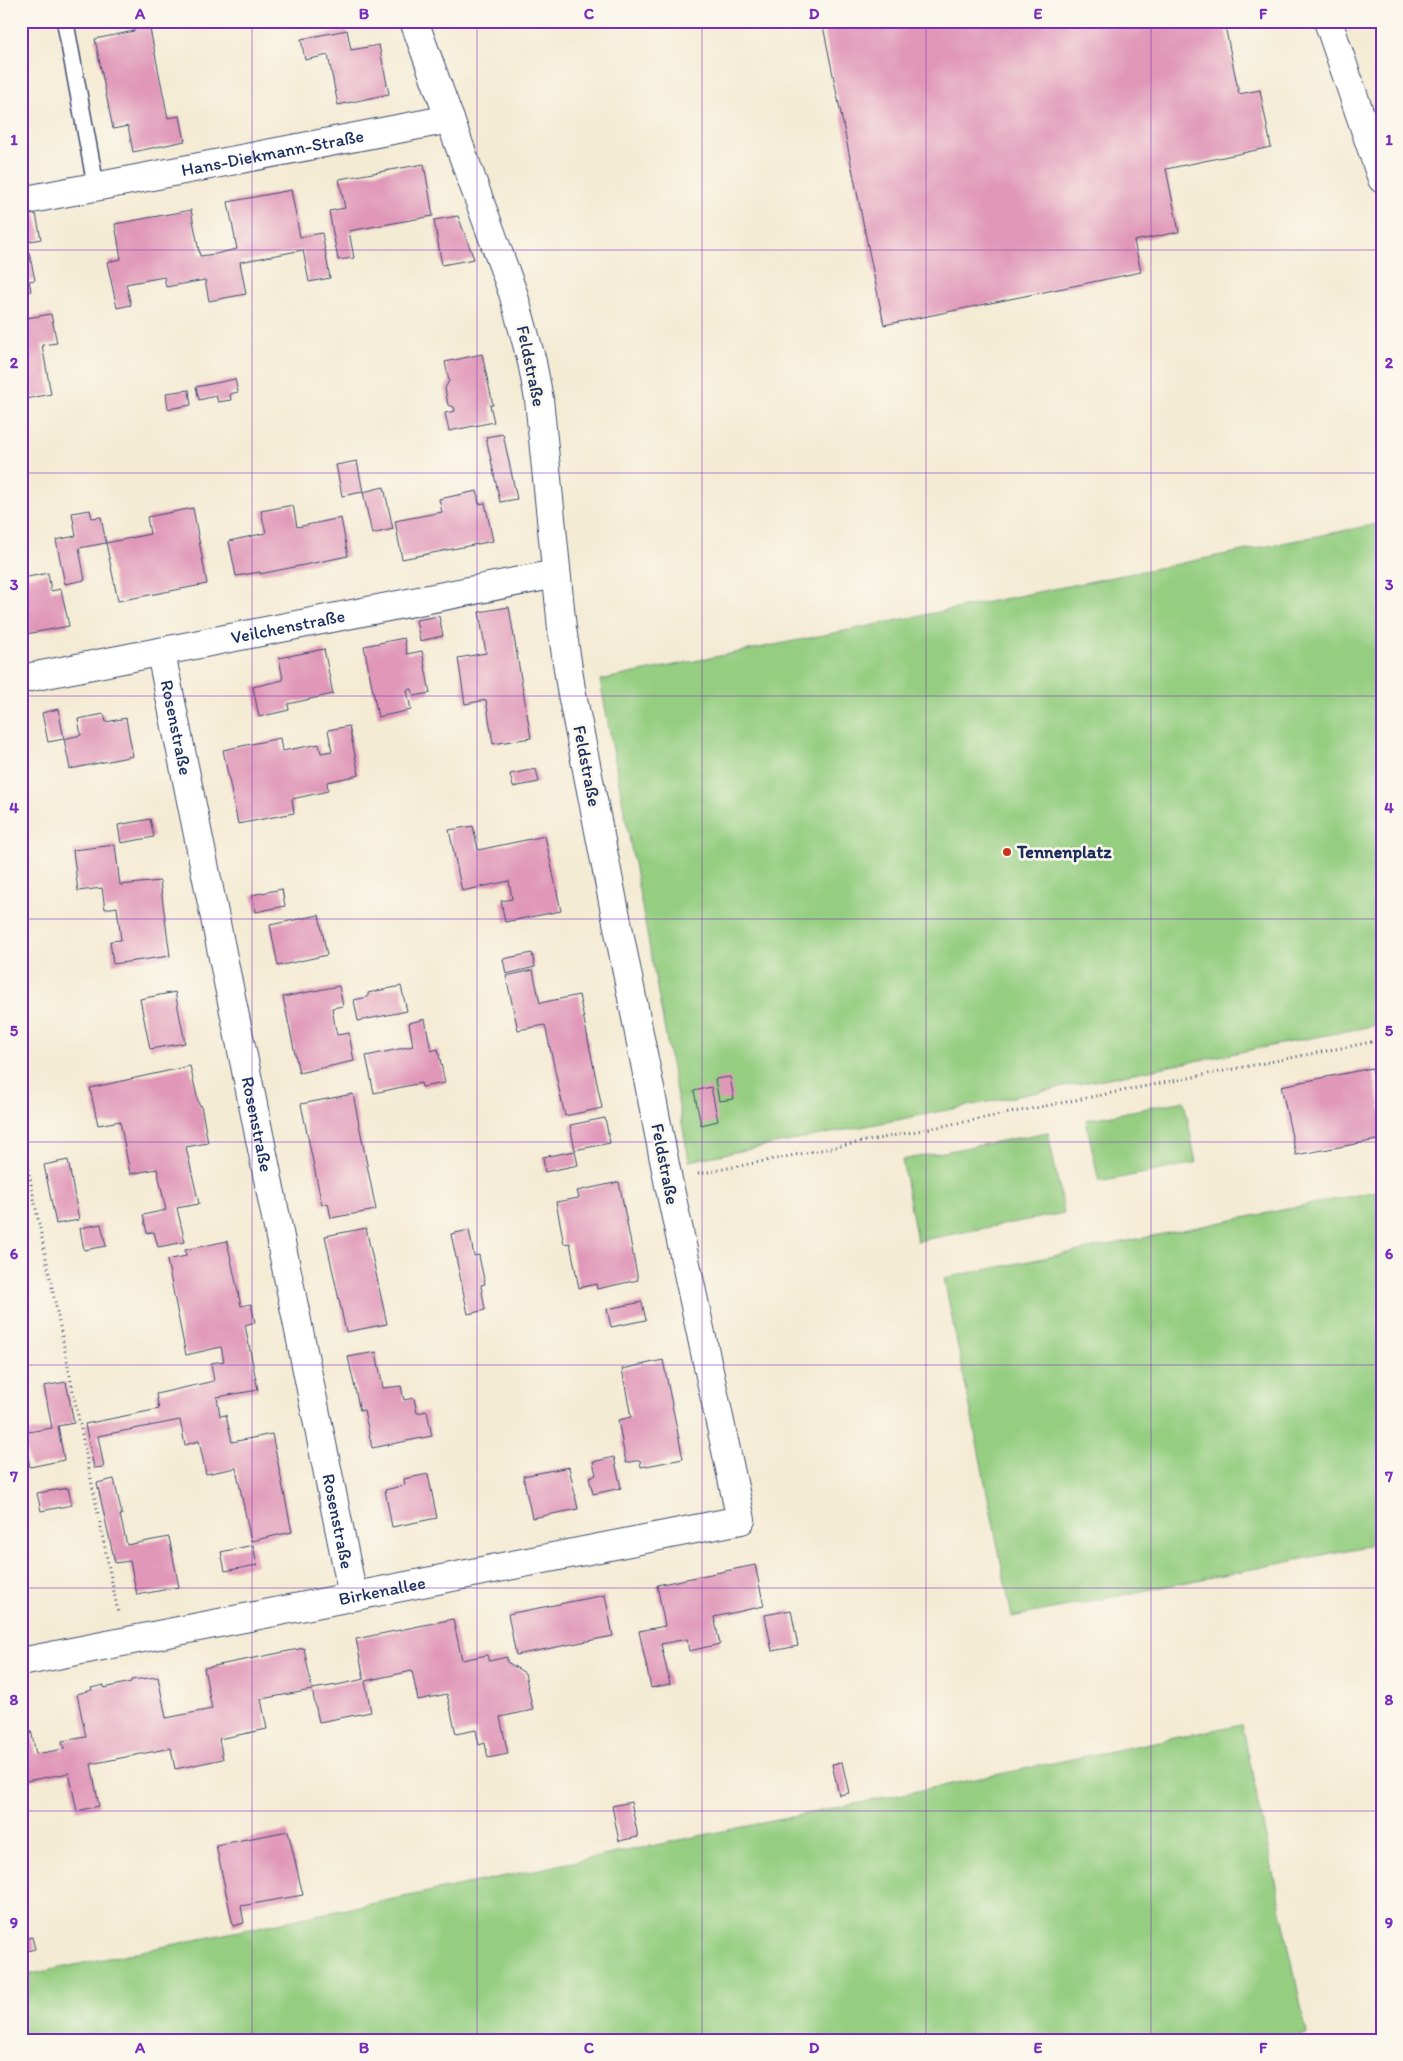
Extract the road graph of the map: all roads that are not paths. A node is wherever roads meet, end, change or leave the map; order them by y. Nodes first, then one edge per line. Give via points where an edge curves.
1 (64, 21) edge
2 (414, 21) edge
3 (1328, 21) edge
4 (450, 119) junction
5 (1382, 179) edge
6 (96, 187) junction
7 (21, 201) edge
8 (556, 574) junction
9 (161, 653) junction
10 (21, 680) edge
11 (741, 1520) joint
12 (353, 1596) junction
13 (21, 1662) edge

1 - 6 lane
2 - 4 street, Feldstraße
3 - 5 street
4 - 6 street, Hans-Diekmann-Straße
4 - 8 street, Feldstraße via 513,293 532,362 539,399
6 - 7 street, Hans-Diekmann-Straße
8 - 9 street, Veilchenstraße
8 - 11 street, Feldstraße via 571,689 668,1180
9 - 10 street, Veilchenstraße
9 - 12 street, Rosenstraße
11 - 12 street, Birkenallee
12 - 13 street, Birkenallee

